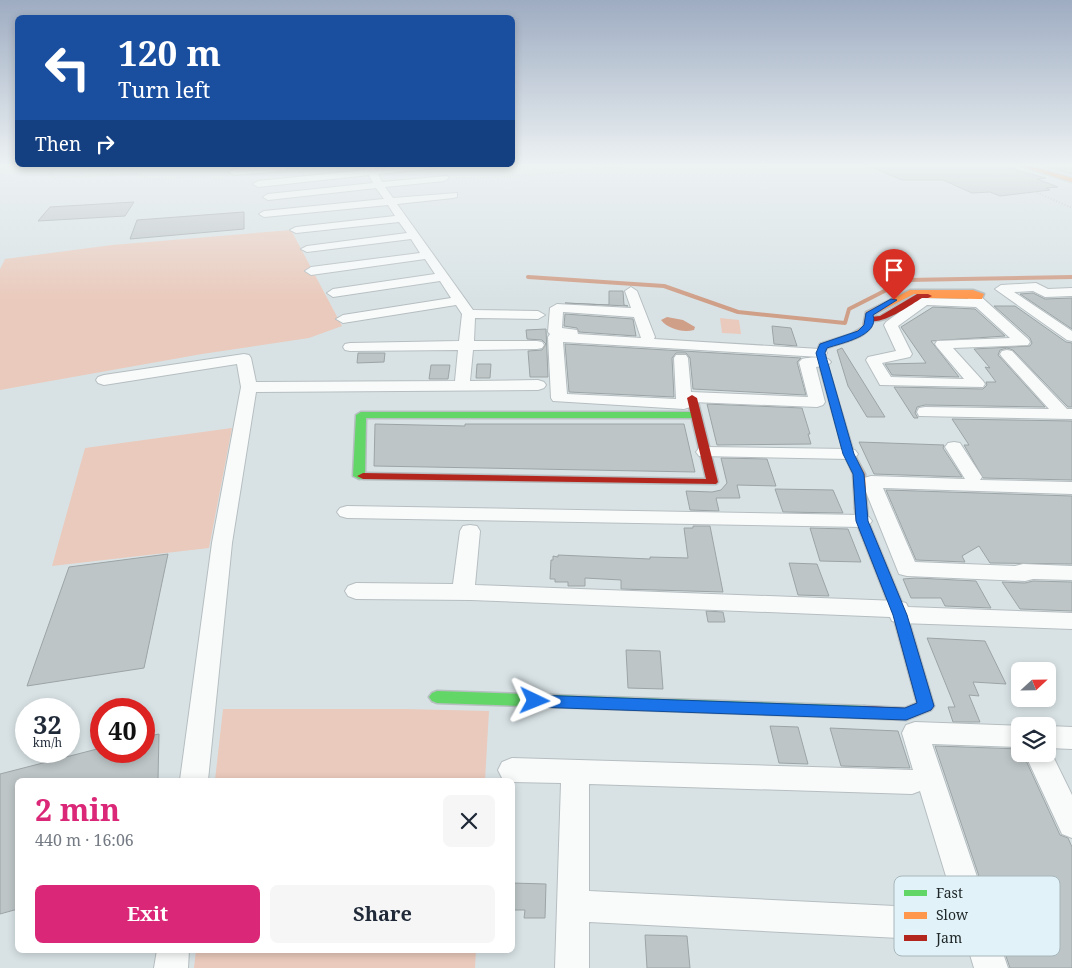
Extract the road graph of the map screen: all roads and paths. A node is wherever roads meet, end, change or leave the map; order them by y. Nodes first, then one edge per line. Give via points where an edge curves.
1 (298, 210) edge
2 (397, 210) edge
3 (264, 214) dead end
4 (402, 218) junction
5 (296, 230) dead end
6 (414, 235) junction
7 (307, 249) dead end
8 (428, 256) junction
9 (311, 271) dead end
10 (443, 277) junction
11 (631, 290) dead end
12 (1072, 292) edge
13 (333, 293) dead end
14 (1008, 293) junction
15 (977, 298) junction
16 (459, 301) junction
17 (639, 313) junction
18 (469, 314) junction
19 (538, 315) dead end
20 (343, 319) dead end
21 (648, 337) junction
22 (1072, 337) edge
23 (537, 345) dead end
24 (350, 347) dead end
25 (466, 347) junction
26 (822, 354) junction
27 (1006, 354) dead end
28 (681, 358) dead end
29 (104, 380) dead end
30 (538, 385) dead end
31 (462, 386) junction
32 (249, 387) junction
33 (688, 397) junction
34 (925, 412) dead end
35 (1067, 414) edge
36 (696, 415) junction
37 (954, 447) dead end
38 (705, 452) junction
39 (849, 454) junction
40 (858, 474) junction
41 (973, 477) junction
42 (1072, 480) edge
43 (1072, 488) edge
44 (347, 512) dead end
45 (862, 521) junction
46 (470, 531) dead end
47 (1072, 573) edge
48 (356, 591) dead end
49 (463, 592) junction
50 (899, 612) junction
51 (1072, 621) edge
52 (437, 697) dead end
53 (1011, 736) edge
54 (1056, 737) edge
55 (1072, 738) edge
56 (1042, 762) edge
57 (512, 770) dead end
58 (575, 771) junction
59 (194, 778) edge
60 (912, 782) dead end
61 (1072, 825) edge
62 (961, 876) edge
63 (573, 906) junction
64 (894, 922) edge
65 (173, 953) edge
66 (987, 956) edge
67 (171, 968) edge
68 (572, 968) edge
69 (991, 968) edge

1 - 3 street
2 - 4 street
4 - 5 street
4 - 6 street
6 - 7 street
6 - 8 street
8 - 9 street
8 - 10 street
10 - 13 street
10 - 16 street
11 - 17 street
12 - 14 street via 1001,289
14 - 15 street
14 - 22 street
15 - 15 street via 1023,342 942,344 977,384 886,382 873,360 905,354 892,325 924,301
15 - 26 street via 973,292 913,292 868,314 868,326 861,333
16 - 18 street
16 - 20 street
17 - 21 street
17 - 21 street via 557,308 555,332
18 - 19 street
18 - 25 street
21 - 26 street
23 - 25 street
24 - 25 street
25 - 31 street
26 - 33 street via 807,362 817,402
26 - 33 street via 555,337 559,398 684,404
26 - 39 street
27 - 35 street
28 - 33 street
29 - 32 street via 244,358
30 - 31 street
31 - 32 street
32 - 59 street via 222,543
33 - 36 street
34 - 35 street
36 - 38 street
36 - 38 street via 361,415 359,476 712,482
37 - 41 street
38 - 39 street
39 - 40 street
40 - 41 street
40 - 45 street
41 - 42 street
43 - 47 street via 871,482 907,570
44 - 45 street
45 - 50 street
46 - 49 street
48 - 49 street
49 - 50 street
50 - 51 street
50 - 52 street via 926,706 906,714
53 - 62 street via 915,734
54 - 55 street
56 - 61 street
57 - 58 street
58 - 60 street
58 - 63 street
63 - 64 street
63 - 68 street
65 - 67 street
66 - 69 street

